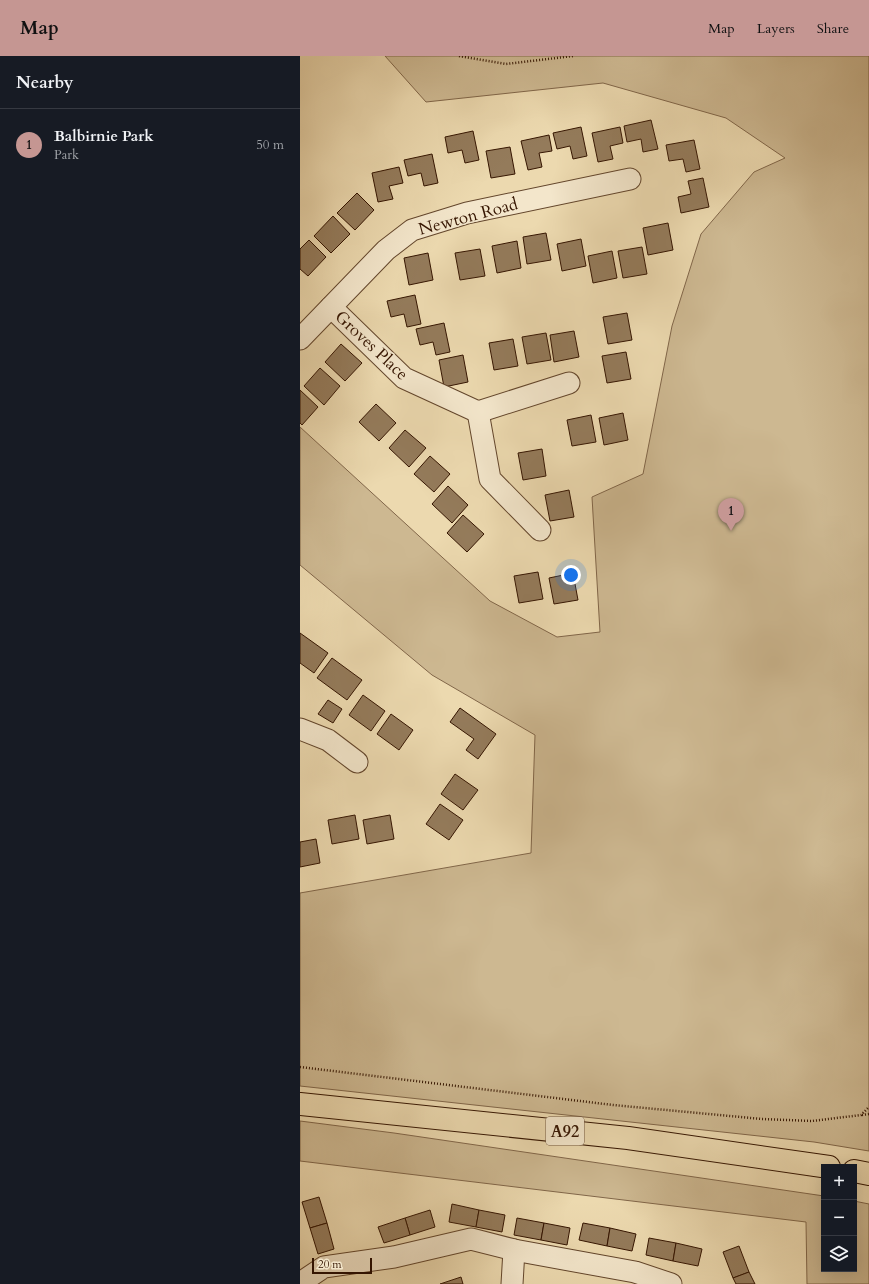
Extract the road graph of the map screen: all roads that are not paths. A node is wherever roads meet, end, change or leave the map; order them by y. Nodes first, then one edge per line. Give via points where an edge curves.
1 (630, 179) dead end
2 (331, 307) junction
3 (300, 339) edge
4 (569, 383) dead end
5 (478, 412) junction
6 (540, 530) dead end
7 (300, 729) edge
8 (357, 762) dead end
9 (300, 1104) edge
10 (821, 1166) edge
11 (857, 1172) edge
12 (869, 1174) edge
13 (514, 1250) junction
14 (300, 1283) edge
15 (512, 1284) edge
16 (671, 1284) edge

1 - 2 street, Newton Road via 467,213 412,230 386,250
2 - 3 street, Newton Road
2 - 5 street, Groves Place via 404,378
4 - 5 street
5 - 6 street via 490,479
7 - 8 street via 328,740
9 - 10 highway, A92 via 628,1138
11 - 12 highway
13 - 14 street via 471,1239 394,1257 324,1266
13 - 15 street
13 - 16 street via 635,1272

